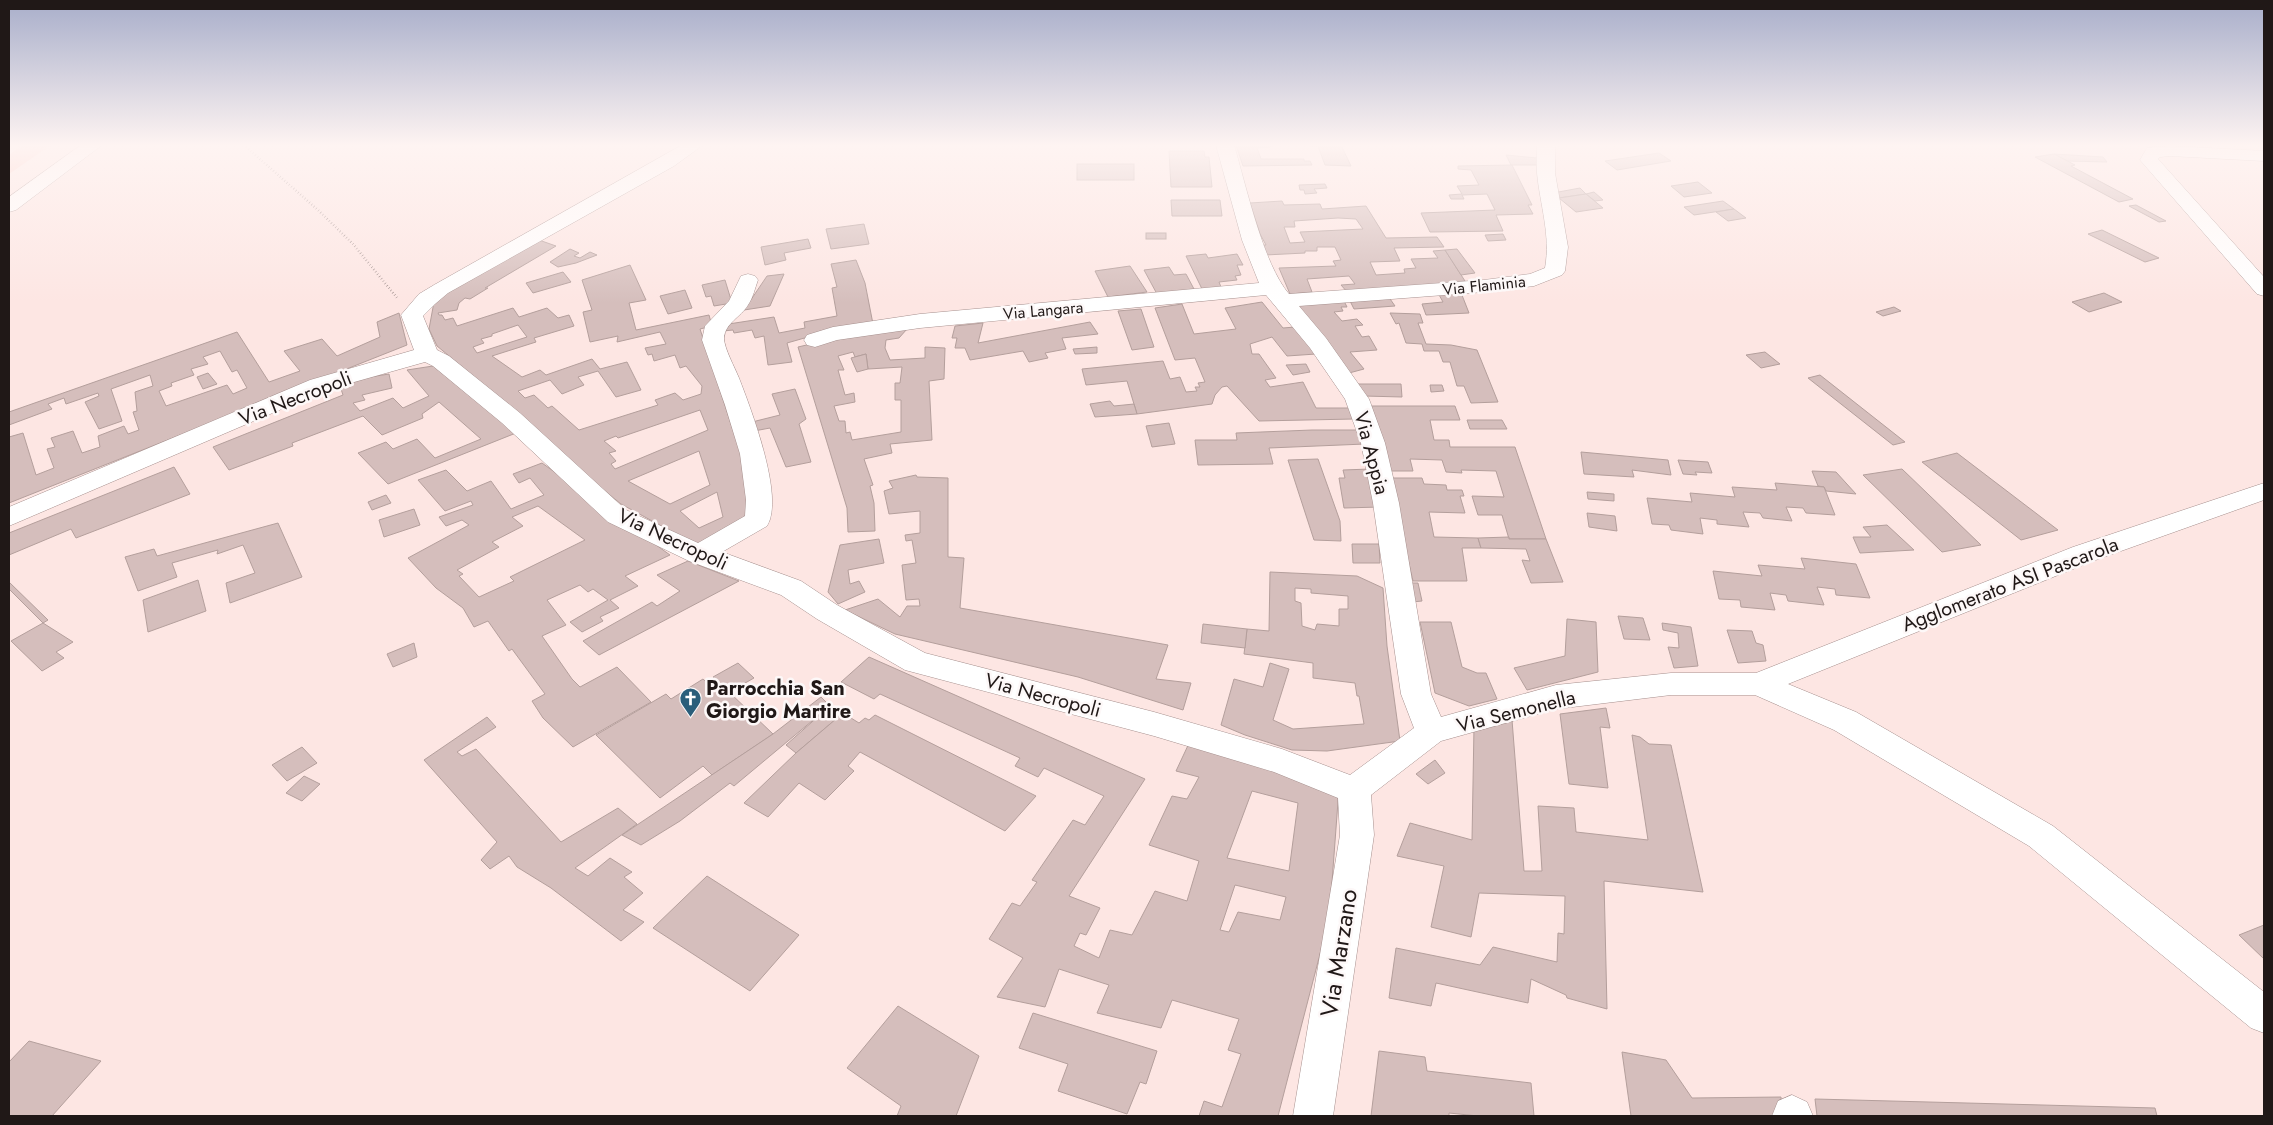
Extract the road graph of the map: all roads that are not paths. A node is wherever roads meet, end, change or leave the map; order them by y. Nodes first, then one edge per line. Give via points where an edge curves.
1 (21, 198) edge
2 (604, 198) edge
3 (1240, 198) edge
4 (1551, 198) edge
5 (2182, 198) edge
6 (9, 206) edge
7 (748, 280) dead end
8 (2264, 290) edge
9 (1278, 295) junction
10 (815, 340) dead end
11 (427, 354) junction
12 (2264, 491) edge
13 (9, 517) edge
14 (699, 554) junction
15 (1758, 684) junction
16 (1431, 732) junction
17 (1354, 790) junction
18 (2264, 1015) edge
19 (1313, 1116) edge

1 - 6 main road
2 - 11 main road via 427,299 412,315
3 - 9 main road, Via Appia via 1252,240
4 - 9 main road, Via Flaminia via 1558,261 1555,271 1534,280 1484,286
5 - 8 main road
7 - 14 main road via 739,302 716,326 713,340 745,429 761,495 758,520
9 - 10 main road, Via Langara via 920,321 833,334
9 - 16 main road, Via Appia via 1318,343 1357,399 1373,443 1386,503 1416,694
11 - 13 main road, Via Necropoli via 318,385
11 - 14 main road, Via Necropoli via 441,361 511,418 617,516
12 - 15 main road, Agglomerato ASI Pascarola via 2084,554
14 - 17 main road, Via Necropoli via 791,588 916,662 1164,727 1282,762
15 - 16 main road, Via Semonella via 1671,684 1556,696
15 - 18 main road via 1845,721 2041,836
16 - 17 main road, Via Semonella
17 - 19 main road, Via Marzano via 1358,835

